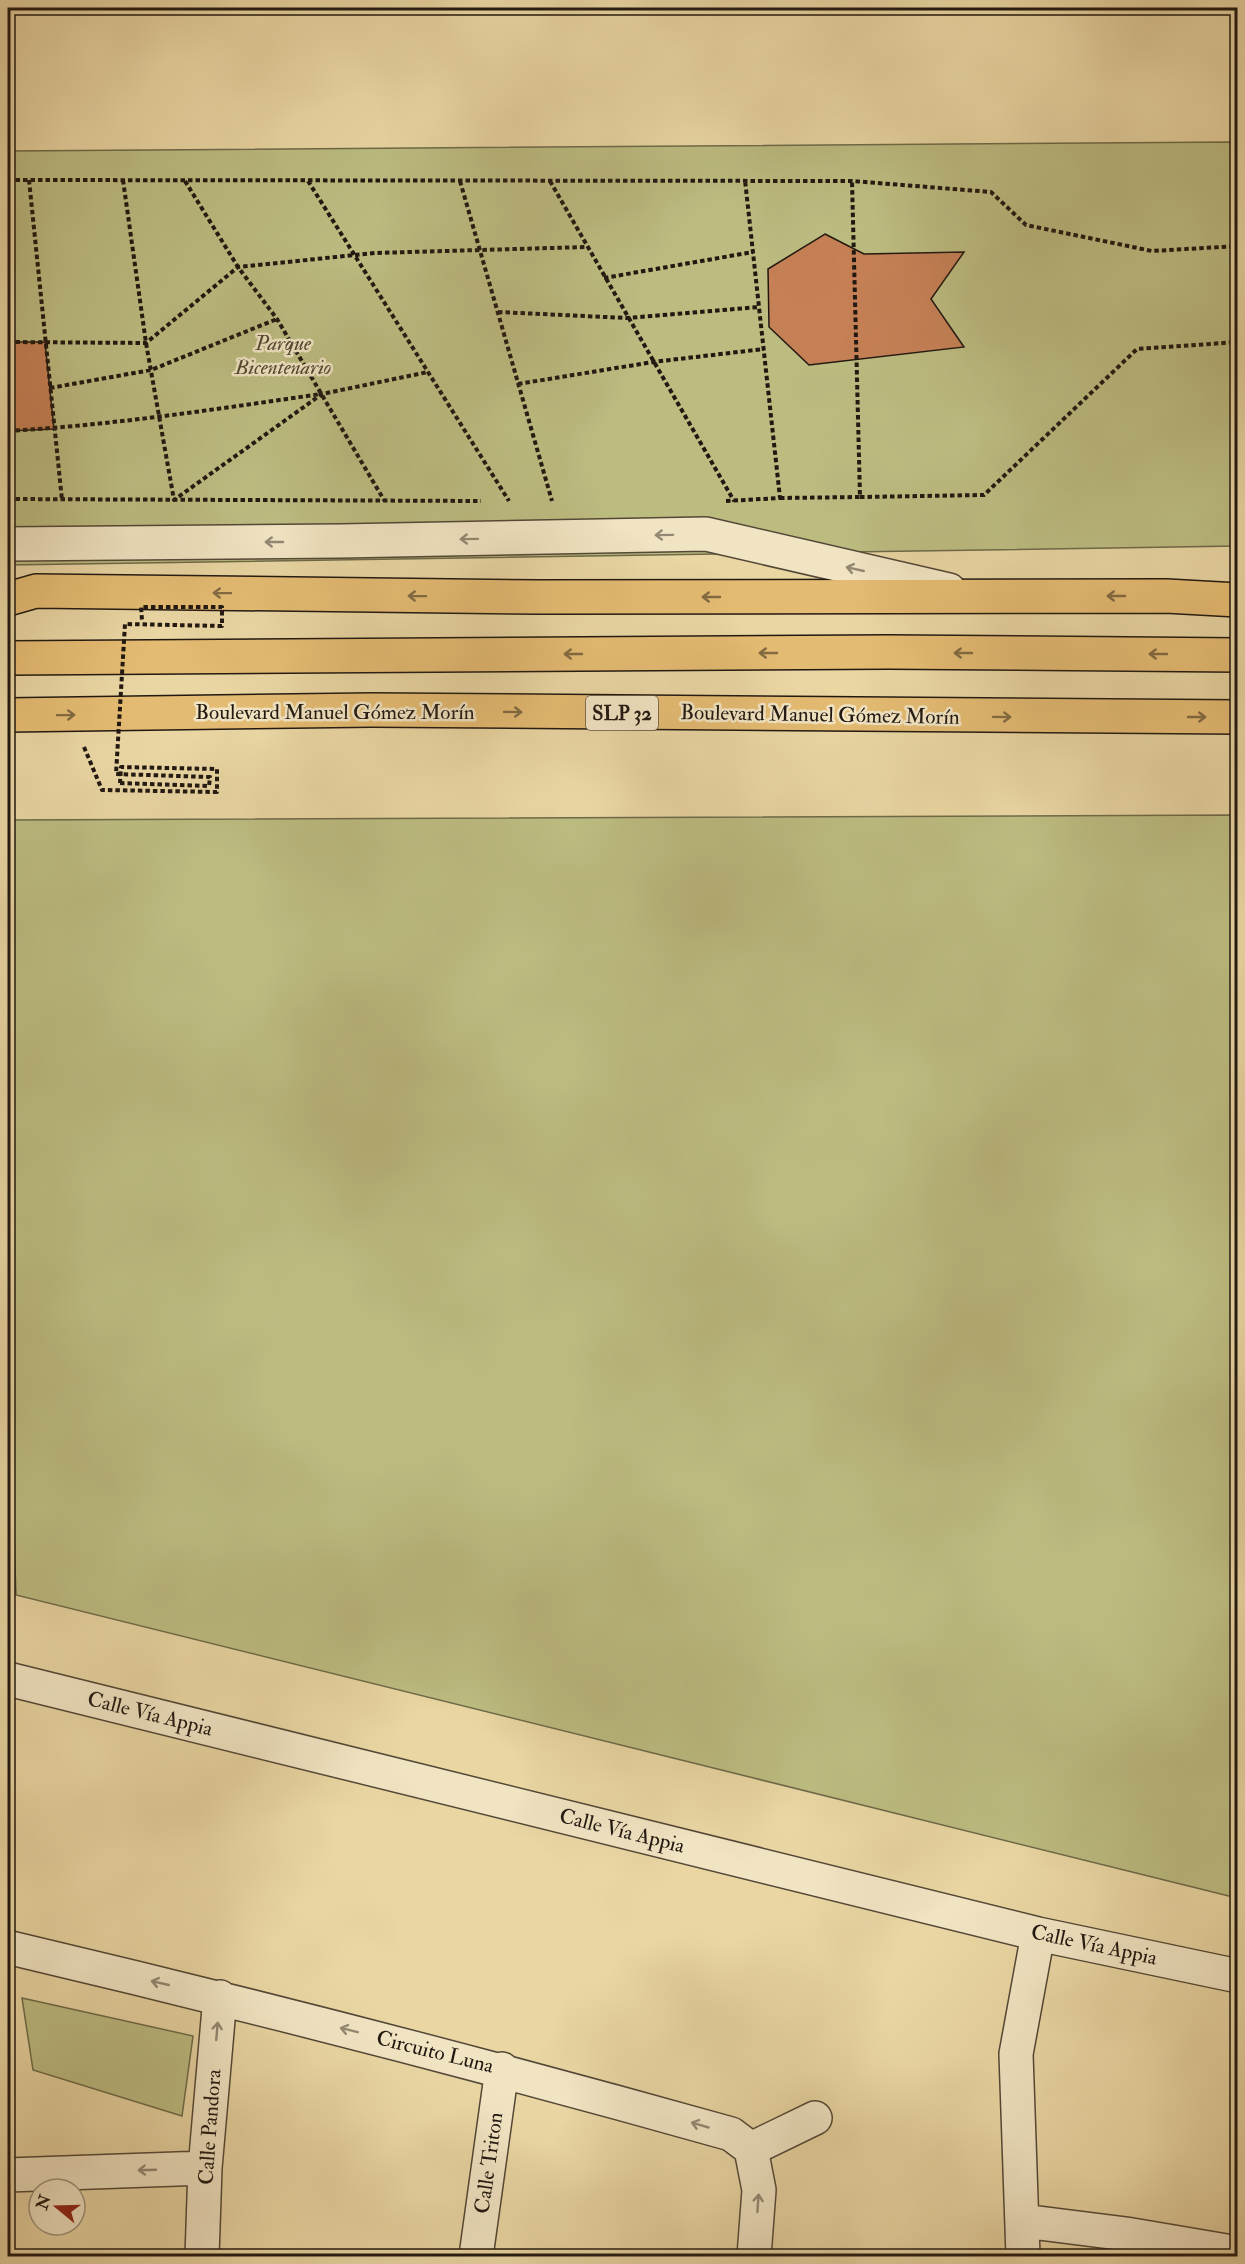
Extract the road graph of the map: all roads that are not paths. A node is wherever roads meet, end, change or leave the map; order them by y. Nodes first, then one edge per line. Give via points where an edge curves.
1 (8, 544) edge
2 (974, 596) junction
3 (8, 599) edge
4 (1238, 600) edge
5 (1238, 655) edge
6 (8, 658) edge
7 (8, 715) edge
8 (1238, 717) edge
9 (8, 1679) edge
10 (1038, 1934) junction
11 (8, 1950) edge
12 (1238, 1976) edge
13 (220, 1997) junction
14 (502, 2070) junction
15 (815, 2118) dead end
16 (752, 2149) junction
17 (205, 2168) junction
18 (8, 2175) edge
19 (1023, 2221) junction
20 (1238, 2253) edge
21 (202, 2256) edge
22 (476, 2256) edge
23 (754, 2256) edge
24 (1023, 2256) edge

2 -> 1 street via 706,534
2 -> 3 main road via 539,597 36,591
4 -> 2 main road
5 -> 6 main road via 876,652
7 -> 8 main road, Boulevard Manuel Gómez Morín / SLP 32 via 384,711
9 - 10 street, Calle Vía Appia
10 - 12 street, Calle Vía Appia
10 - 19 street via 1016,2054
13 -> 11 street, Circuito Luna
14 -> 13 street, Circuito Luna
17 -> 13 street, Calle Pandora
16 -> 14 street, Circuito Luna via 732,2134
14 - 22 street, Calle Triton
15 - 16 street
23 -> 16 street via 759,2190
17 -> 18 street
17 - 21 street, Calle Pandora
19 - 20 street
19 - 24 street

